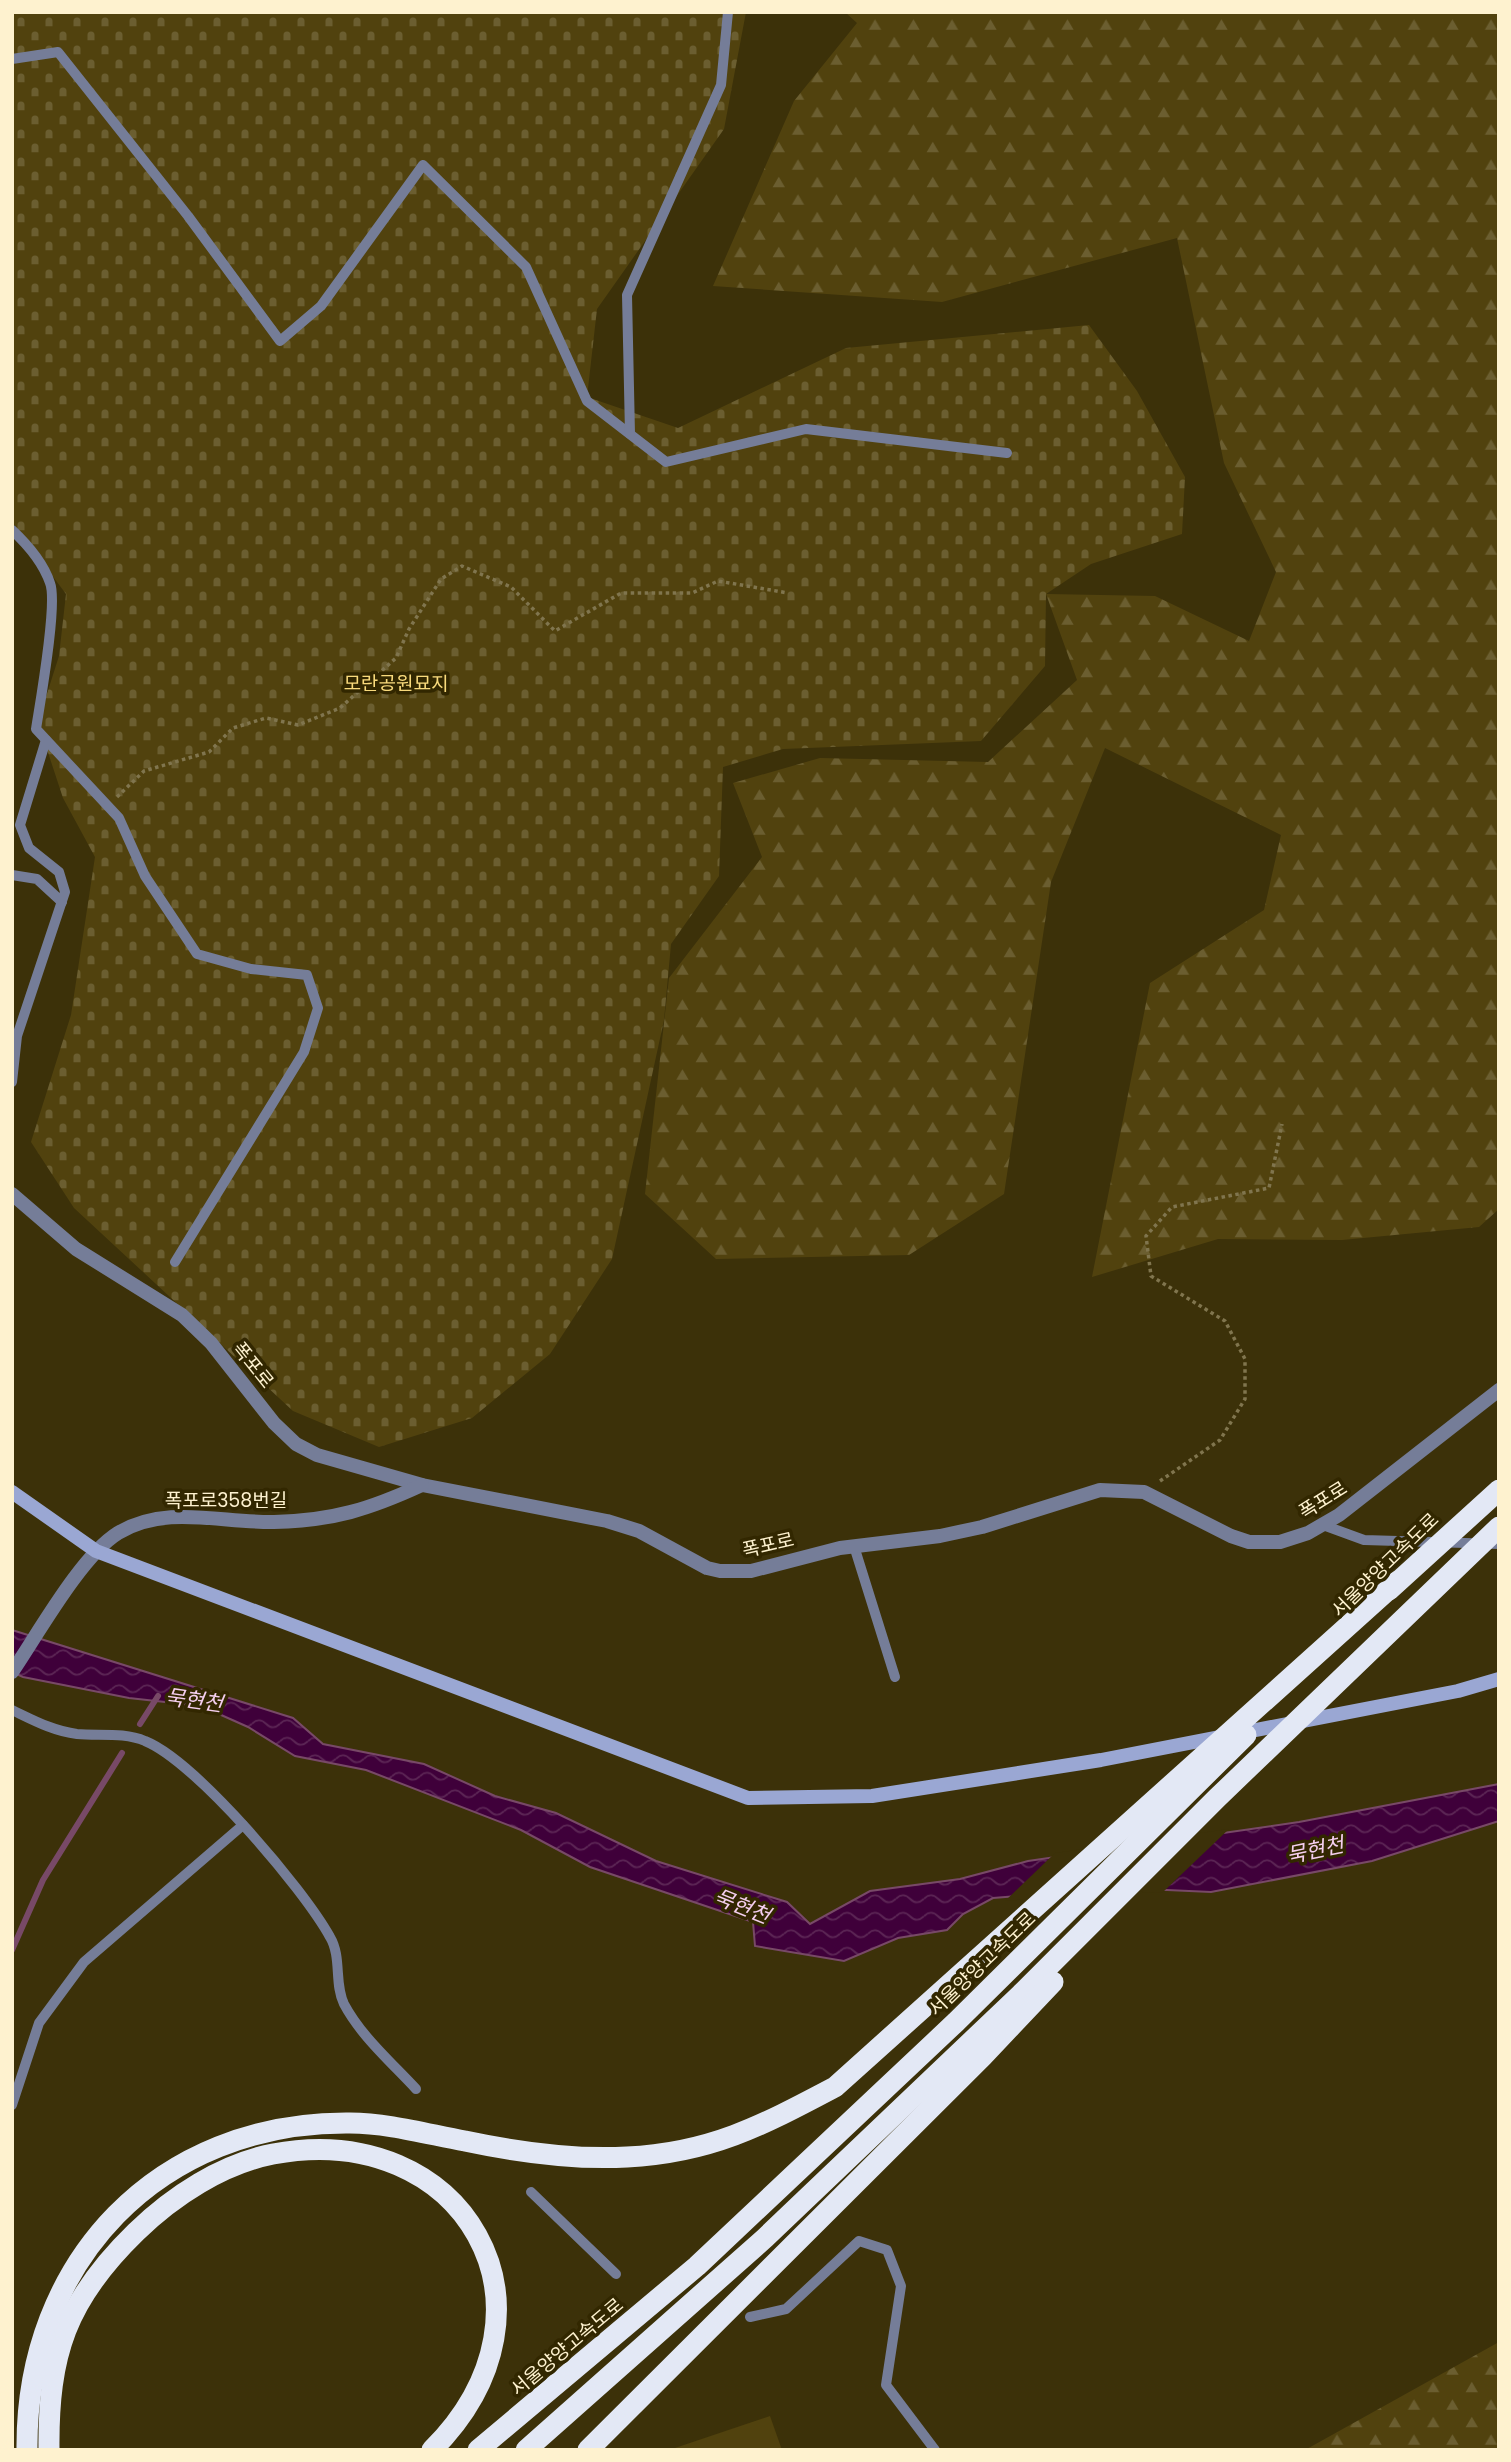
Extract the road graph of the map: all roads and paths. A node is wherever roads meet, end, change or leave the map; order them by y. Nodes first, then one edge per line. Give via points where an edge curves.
1 (728, 12) edge
2 (12, 59) edge
3 (630, 434) junction
4 (1007, 453) dead end
5 (12, 530) edge
6 (788, 593) dead end
7 (46, 740) junction
8 (107, 806) junction
9 (12, 875) edge
10 (61, 902) junction
11 (12, 1082) edge
12 (1282, 1124) dead end
13 (12, 1194) edge
14 (175, 1262) dead end
15 (1499, 1390) edge
16 (422, 1485) junction
17 (1499, 1490) edge
18 (12, 1492) edge
19 (1144, 1492) junction
20 (1323, 1525) junction
21 (1499, 1527) edge
22 (1499, 1544) edge
23 (855, 1546) junction
24 (96, 1551) junction
25 (1398, 1581) junction
26 (12, 1672) edge
27 (895, 1677) dead end
28 (1499, 1679) edge
29 (12, 1710) edge
30 (243, 1825) junction
31 (977, 2049) junction
32 (416, 2089) dead end
33 (12, 2105) edge
34 (531, 2192) dead end
35 (616, 2274) dead end
36 (750, 2318) dead end
37 (27, 2450) edge
38 (49, 2450) edge
39 (432, 2450) edge
40 (478, 2450) edge
41 (526, 2450) edge
42 (588, 2450) edge
43 (935, 2450) edge

1 - 3 lane via 721,85 627,295
2 - 3 lane via 58,52 280,341 321,306 424,165 526,268 587,401
3 - 4 lane via 666,462 806,429
5 - 7 lane via 31,547 52,585 36,729
6 - 8 path via 718,581 692,593 621,593 555,631 511,587 463,566 441,579 396,658 341,708 298,725 266,718 233,728 209,752 144,771
7 - 8 lane
7 - 10 lane via 20,825 29,848 59,872 65,892
8 - 14 lane via 119,818 145,876 197,954 251,970 307,975 318,1008 304,1052
9 - 10 lane via 37,879
10 - 11 lane via 17,1036
12 - 19 path via 1269,1188 1172,1207 1146,1236 1151,1276 1225,1321 1245,1359 1245,1399 1220,1440
13 - 16 street, 폭포로 via 76,1249 182,1315 296,1444 356,1468
15 - 20 street, 폭포로
16 - 23 street, 폭포로 via 607,1521 639,1531 720,1571 751,1571
16 - 24 street, 폭포로358번길 via 380,1504 336,1516 274,1522 190,1516 148,1519
17 - 25 highway, 서울양양고속도로
18 - 24 main road
19 - 20 street, 폭포로 via 1250,1542 1280,1542
19 - 23 street, 폭포로 via 1100,1490 982,1527
20 - 22 lane via 1364,1539
21 - 31 highway via 1333,1685
23 - 27 lane
24 - 26 street, 폭포로358번길
24 - 28 main road via 748,1798 872,1796 1101,1760 1458,1691
25 - 37 highway via 835,2087 759,2127 693,2149 625,2157 552,2155 351,2123 266,2132 231,2141 169,2172 95,2235 46,2323 36,2353
25 - 40 highway, 서울양양고속도로 via 956,2022 696,2266
29 - 30 lane via 58,1731 145,1741 171,1757
30 - 32 lane via 331,1938 342,2001 364,2033
30 - 33 lane via 84,1962 39,2023
31 - 41 highway
31 - 42 highway
34 - 35 lane
36 - 43 lane via 786,2309 859,2241 887,2250 901,2286 886,2385
38 - 39 highway via 48,2416 57,2352 76,2309 116,2252 169,2204 222,2172 272,2154 316,2150 367,2156 426,2180 479,2236 490,2263 497,2327 488,2369 466,2411

